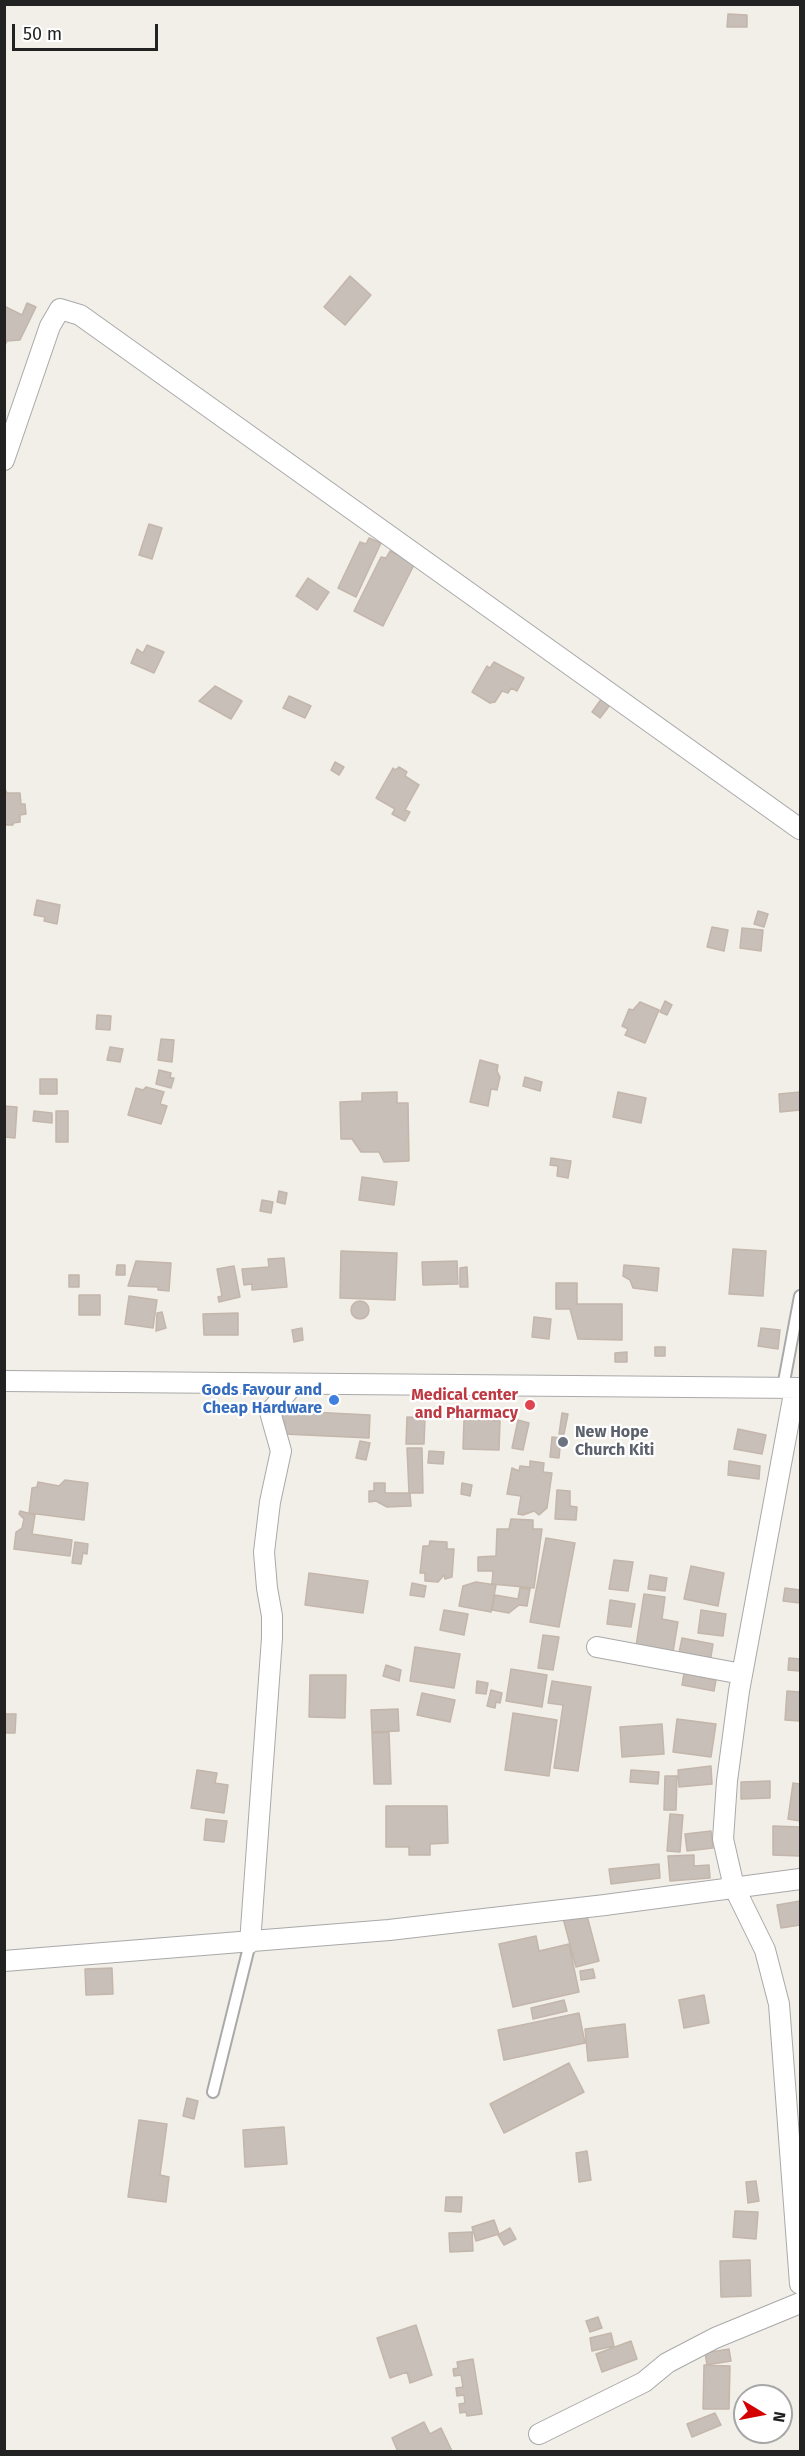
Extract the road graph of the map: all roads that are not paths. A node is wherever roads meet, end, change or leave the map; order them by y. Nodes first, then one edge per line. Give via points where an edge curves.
1 (4, 460) edge
2 (801, 829) edge
3 (801, 1296) edge
4 (4, 1381) edge
5 (294, 1384) junction
6 (793, 1387) edge
7 (597, 1647) dead end
8 (742, 1674) junction
9 (801, 1879) edge
10 (734, 1887) junction
11 (250, 1942) junction
12 (4, 1961) edge
13 (213, 2092) dead end
14 (795, 2151) edge
15 (801, 2284) edge
16 (801, 2303) edge
17 (539, 2434) dead end

1 - 2 street via 50,326 60,309 80,315
3 - 6 lane
4 - 5 street
5 - 6 street
5 - 11 street via 270,1412 281,1451 264,1552 272,1638
6 - 8 street
7 - 8 street
8 - 10 street via 723,1839
9 - 10 street
10 - 11 street via 389,1930
10 - 14 street via 765,1950 778,2004
11 - 12 street
11 - 13 lane
14 - 15 street
16 - 17 street via 715,2338 666,2363 644,2382

